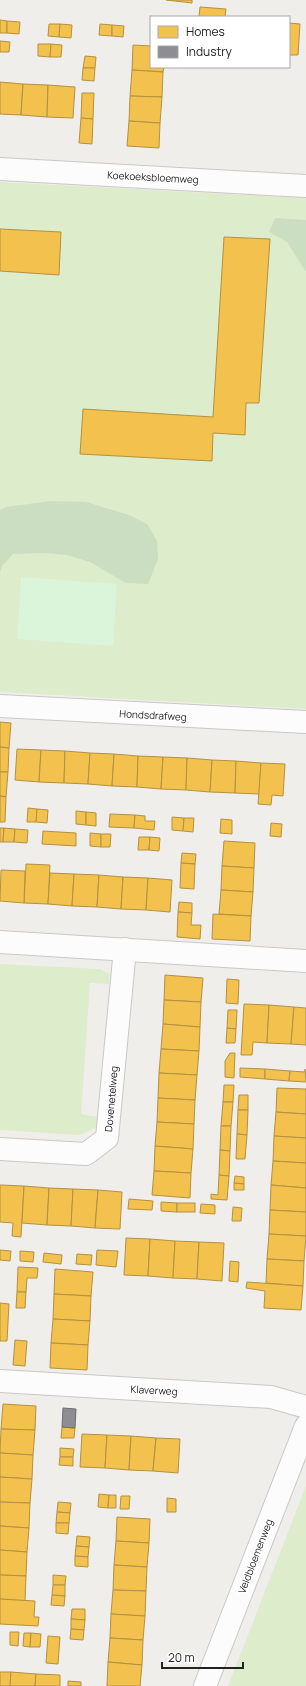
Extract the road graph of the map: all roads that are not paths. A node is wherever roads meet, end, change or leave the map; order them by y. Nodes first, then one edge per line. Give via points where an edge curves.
1 (0, 169) edge
2 (306, 186) edge
3 (0, 706) edge
4 (306, 722) edge
5 (0, 942) edge
6 (125, 949) junction
7 (306, 962) edge
8 (0, 1149) edge
9 (0, 1381) edge
10 (306, 1407) edge
11 (306, 1426) edge
12 (205, 1686) edge

1 - 2 street, Koekoeksbloemweg
3 - 4 street, Hondsdrafweg
5 - 6 street
6 - 7 street
6 - 8 street, Dovenetelweg via 107,1138 86,1154
9 - 10 street, Klaverweg via 270,1397
11 - 12 street, Veldbloemenweg

